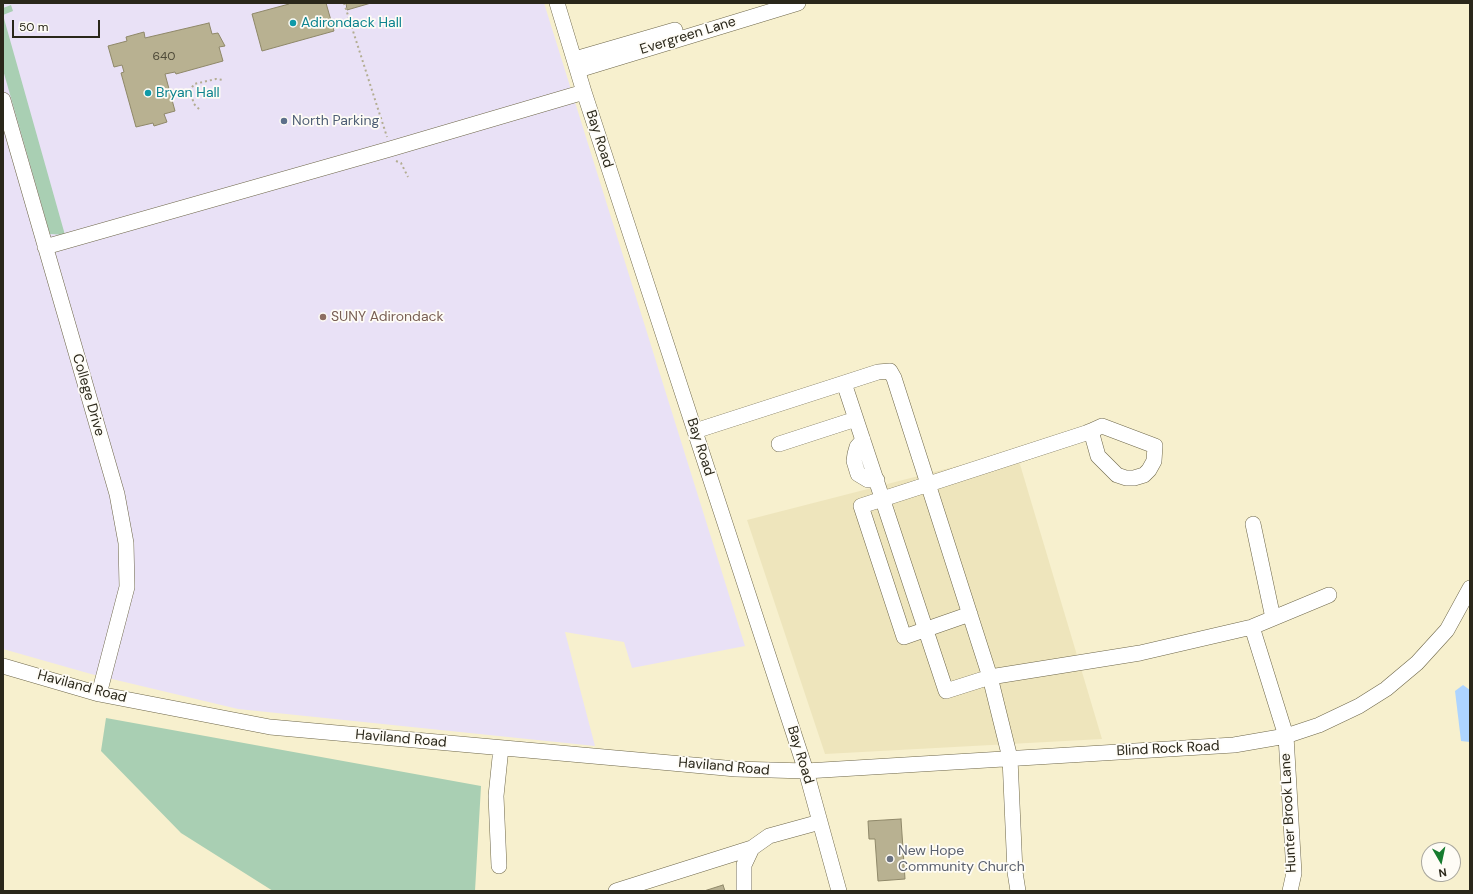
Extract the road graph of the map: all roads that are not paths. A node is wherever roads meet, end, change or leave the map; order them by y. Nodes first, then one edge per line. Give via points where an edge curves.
1 (557, 3) edge
2 (766, 3) edge
3 (798, 3) edge
4 (576, 64) junction
5 (584, 92) junction
6 (3, 100) edge
7 (45, 247) junction
8 (844, 383) junction
9 (856, 419) junction
10 (695, 431) junction
11 (1091, 431) junction
12 (779, 444) dead end
13 (928, 484) junction
14 (883, 499) junction
15 (1253, 524) dead end
16 (1470, 588) edge
17 (1329, 594) dead end
18 (970, 614) junction
19 (1274, 618) junction
20 (1252, 627) junction
21 (926, 630) junction
22 (3, 666) edge
23 (990, 677) junction
24 (99, 694) junction
25 (1286, 736) junction
26 (501, 748) junction
27 (1010, 758) junction
28 (806, 771) junction
29 (820, 822) junction
30 (752, 848) junction
31 (499, 866) dead end
32 (645, 887) edge
33 (616, 891) edge
34 (744, 891) edge
35 (839, 891) edge
36 (1018, 891) edge
37 (1290, 891) edge

1 - 4 street, Bay Road
2 - 4 street, Evergreen Lane
3 - 4 street, Evergreen Lane
4 - 5 street, Bay Road
5 - 7 street
5 - 10 street, Bay Road
6 - 7 street, College Drive
7 - 24 street, College Drive via 117,494 126,543 127,587
8 - 9 street
8 - 10 street
8 - 13 street via 878,372 890,371
9 - 12 street
9 - 14 street via 863,440 855,454 854,461 858,474 868,480 877,480
10 - 28 street, Bay Road
11 - 11 street via 1098,456 1117,475 1134,478 1144,475 1149,470 1154,461 1155,446 1102,426
11 - 13 street
13 - 14 street
13 - 18 street
14 - 21 street
14 - 21 street via 861,506 901,630 904,637
15 - 19 street
16 - 25 street, Blind Rock Road via 1447,630 1417,663 1386,689 1359,706 1319,725
17 - 19 street
18 - 21 street
18 - 23 street
19 - 20 street
20 - 23 street via 1140,653
20 - 25 street, Hunter Brook Lane
21 - 23 street via 946,691
22 - 24 street, Haviland Road
23 - 27 street
24 - 26 street, Haviland Road via 270,727
25 - 27 street, Blind Rock Road via 1234,745
25 - 37 street, Hunter Brook Lane via 1294,873
26 - 28 street, Haviland Road via 736,770
26 - 31 street via 496,796
27 - 28 street, Blind Rock Road
27 - 36 street
28 - 29 street, Bay Road
29 - 30 street via 769,836
29 - 35 street, Bay Road
30 - 32 street
30 - 34 street via 744,865
32 - 33 street

